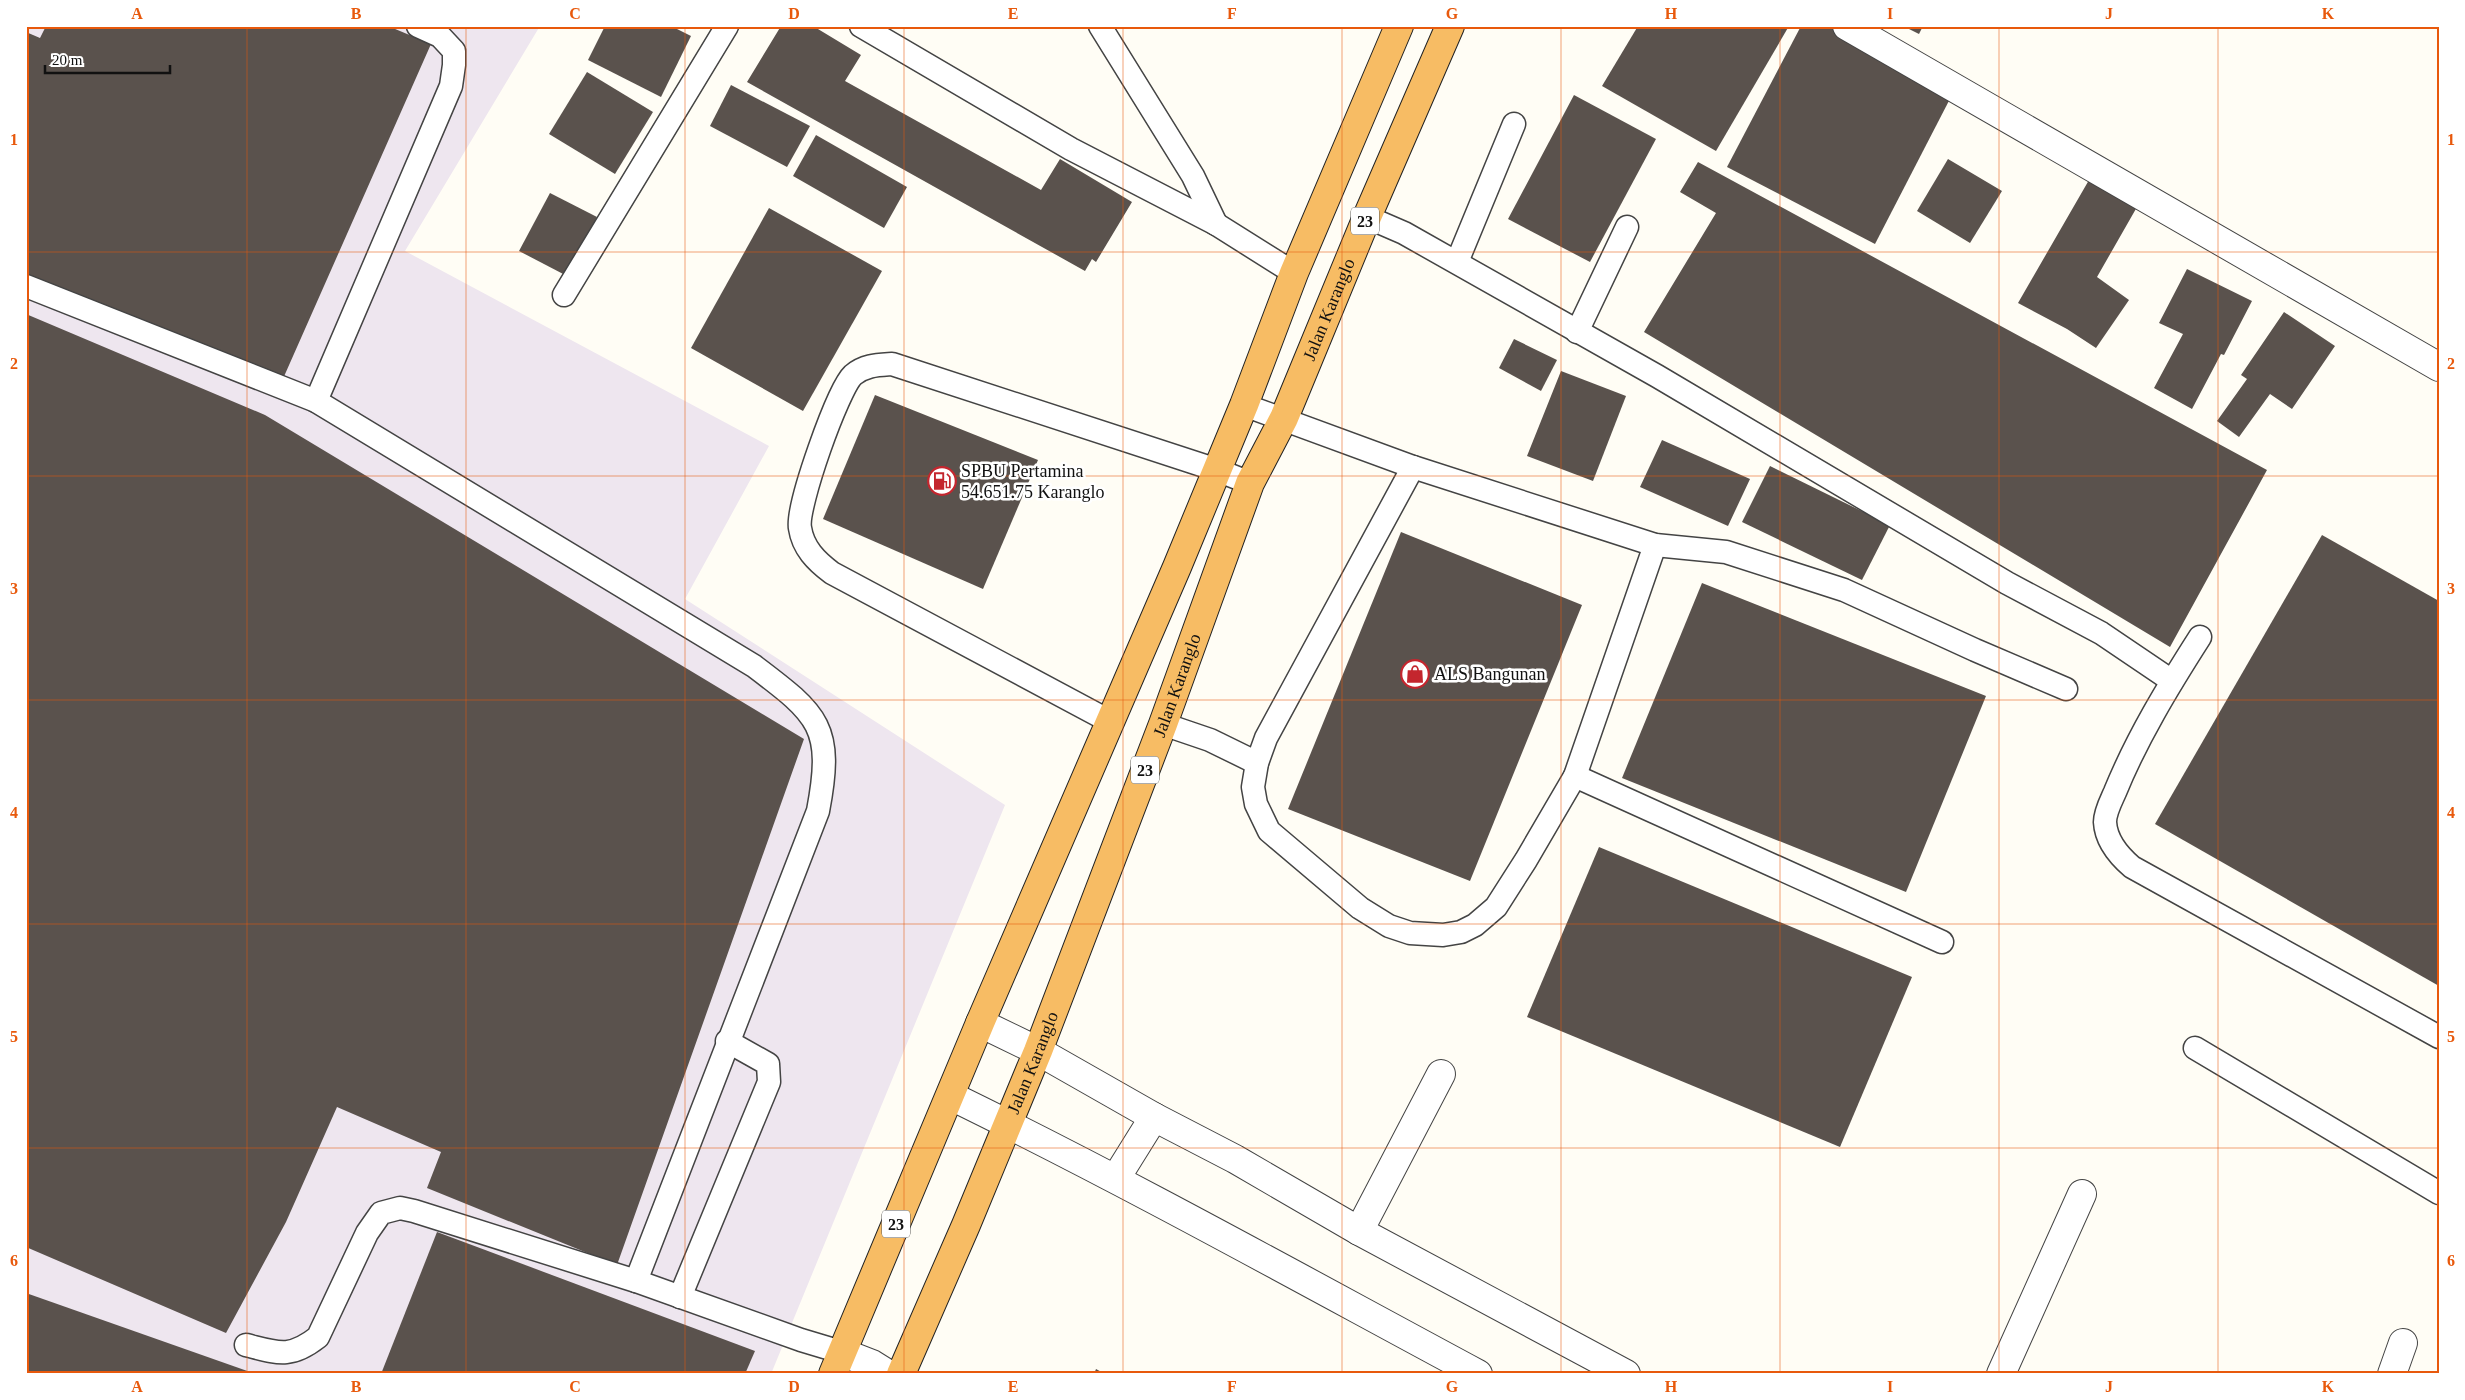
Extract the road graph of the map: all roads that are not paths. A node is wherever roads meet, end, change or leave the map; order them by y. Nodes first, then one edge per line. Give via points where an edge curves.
1 (418, 26) edge
2 (727, 26) edge
3 (861, 26) edge
4 (1100, 26) edge
5 (1399, 26) edge
6 (1450, 26) edge
7 (1847, 26) edge
8 (1514, 124) dead end
9 (1367, 217) junction
10 (1216, 224) junction
11 (1627, 227) dead end
12 (1457, 262) junction
13 (1294, 273) junction
14 (26, 286) edge
15 (564, 295) dead end
16 (1577, 332) junction
17 (2439, 367) edge
18 (316, 401) junction
19 (1244, 405) junction
20 (1284, 418) junction
21 (1413, 467) junction
22 (1217, 470) junction
23 (1250, 483) junction
24 (1655, 545) junction
25 (2200, 637) dead end
26 (2172, 681) junction
27 (2066, 689) dead end
28 (1111, 722) junction
29 (1163, 724) junction
30 (1257, 764) junction
31 (1574, 776) junction
32 (1942, 942) dead end
33 (980, 1023) junction
34 (2439, 1037) edge
35 (727, 1041) junction
36 (2195, 1048) dead end
37 (1038, 1051) junction
38 (1441, 1074) dead end
39 (950, 1096) junction
40 (1154, 1117) junction
41 (1006, 1123) junction
42 (1116, 1178) junction
43 (2082, 1194) dead end
44 (2439, 1194) edge
45 (1359, 1231) junction
46 (636, 1281) junction
47 (680, 1297) junction
48 (2403, 1343) dead end
49 (246, 1345) dead end
50 (837, 1363) edge
51 (888, 1374) edge
52 (901, 1374) edge
53 (1478, 1374) edge
54 (1626, 1374) edge
55 (2001, 1374) edge
56 (2392, 1374) edge

1 - 18 lane via 440,36 454,51 451,86
2 - 15 lane
3 - 10 lane via 1072,149
4 - 10 lane via 1193,176
5 - 13 highway, 23
6 - 9 highway, Jalan Karanglo / 23
7 - 17 street
8 - 12 lane
9 - 12 lane via 1404,232
9 - 20 highway, Jalan Karanglo / 23
10 - 13 lane
11 - 16 lane
12 - 16 lane
13 - 19 highway, 23
14 - 18 lane
16 - 26 lane via 2007,582 2101,633
18 - 35 lane via 754,666 810,712 821,734 824,756 818,811
19 - 20 lane
19 - 22 highway, 23
20 - 21 lane
20 - 23 highway, Jalan Karanglo / 23
21 - 24 lane
21 - 30 lane via 1266,738
22 - 23 lane
22 - 28 highway, 23
22 - 28 lane via 892,364 861,369 843,388 799,515 802,539 808,551 832,573
23 - 29 highway, Jalan Karanglo / 23
24 - 27 lane via 1726,552 1844,590
24 - 31 lane
25 - 26 lane
26 - 34 lane via 2125,768 2108,809 2107,831 2116,851 2132,867
28 - 33 highway, 23
29 - 30 lane via 1210,740
29 - 37 highway, Jalan Karanglo / 23
30 - 31 lane via 1253,787 1256,804 1269,831 1360,908 1389,926 1429,935 1460,932 1475,925 1496,907
31 - 32 lane
33 - 37 street
33 - 39 highway, 23
35 - 46 lane
35 - 47 lane via 768,1064 769,1082
36 - 44 lane
37 - 40 street
37 - 41 highway, Jalan Karanglo / 23
38 - 45 street
39 - 41 street
39 - 50 highway, 23
40 - 42 street
40 - 45 street via 1235,1158
41 - 42 street
41 - 52 highway, Jalan Karanglo / 23
42 - 53 street
43 - 55 street
45 - 54 street
46 - 47 lane
46 - 49 lane via 414,1210 391,1208 381,1213 367,1233 318,1337 297,1351 283,1354
47 - 50 lane via 801,1340
48 - 56 street
50 - 51 street via 872,1364

